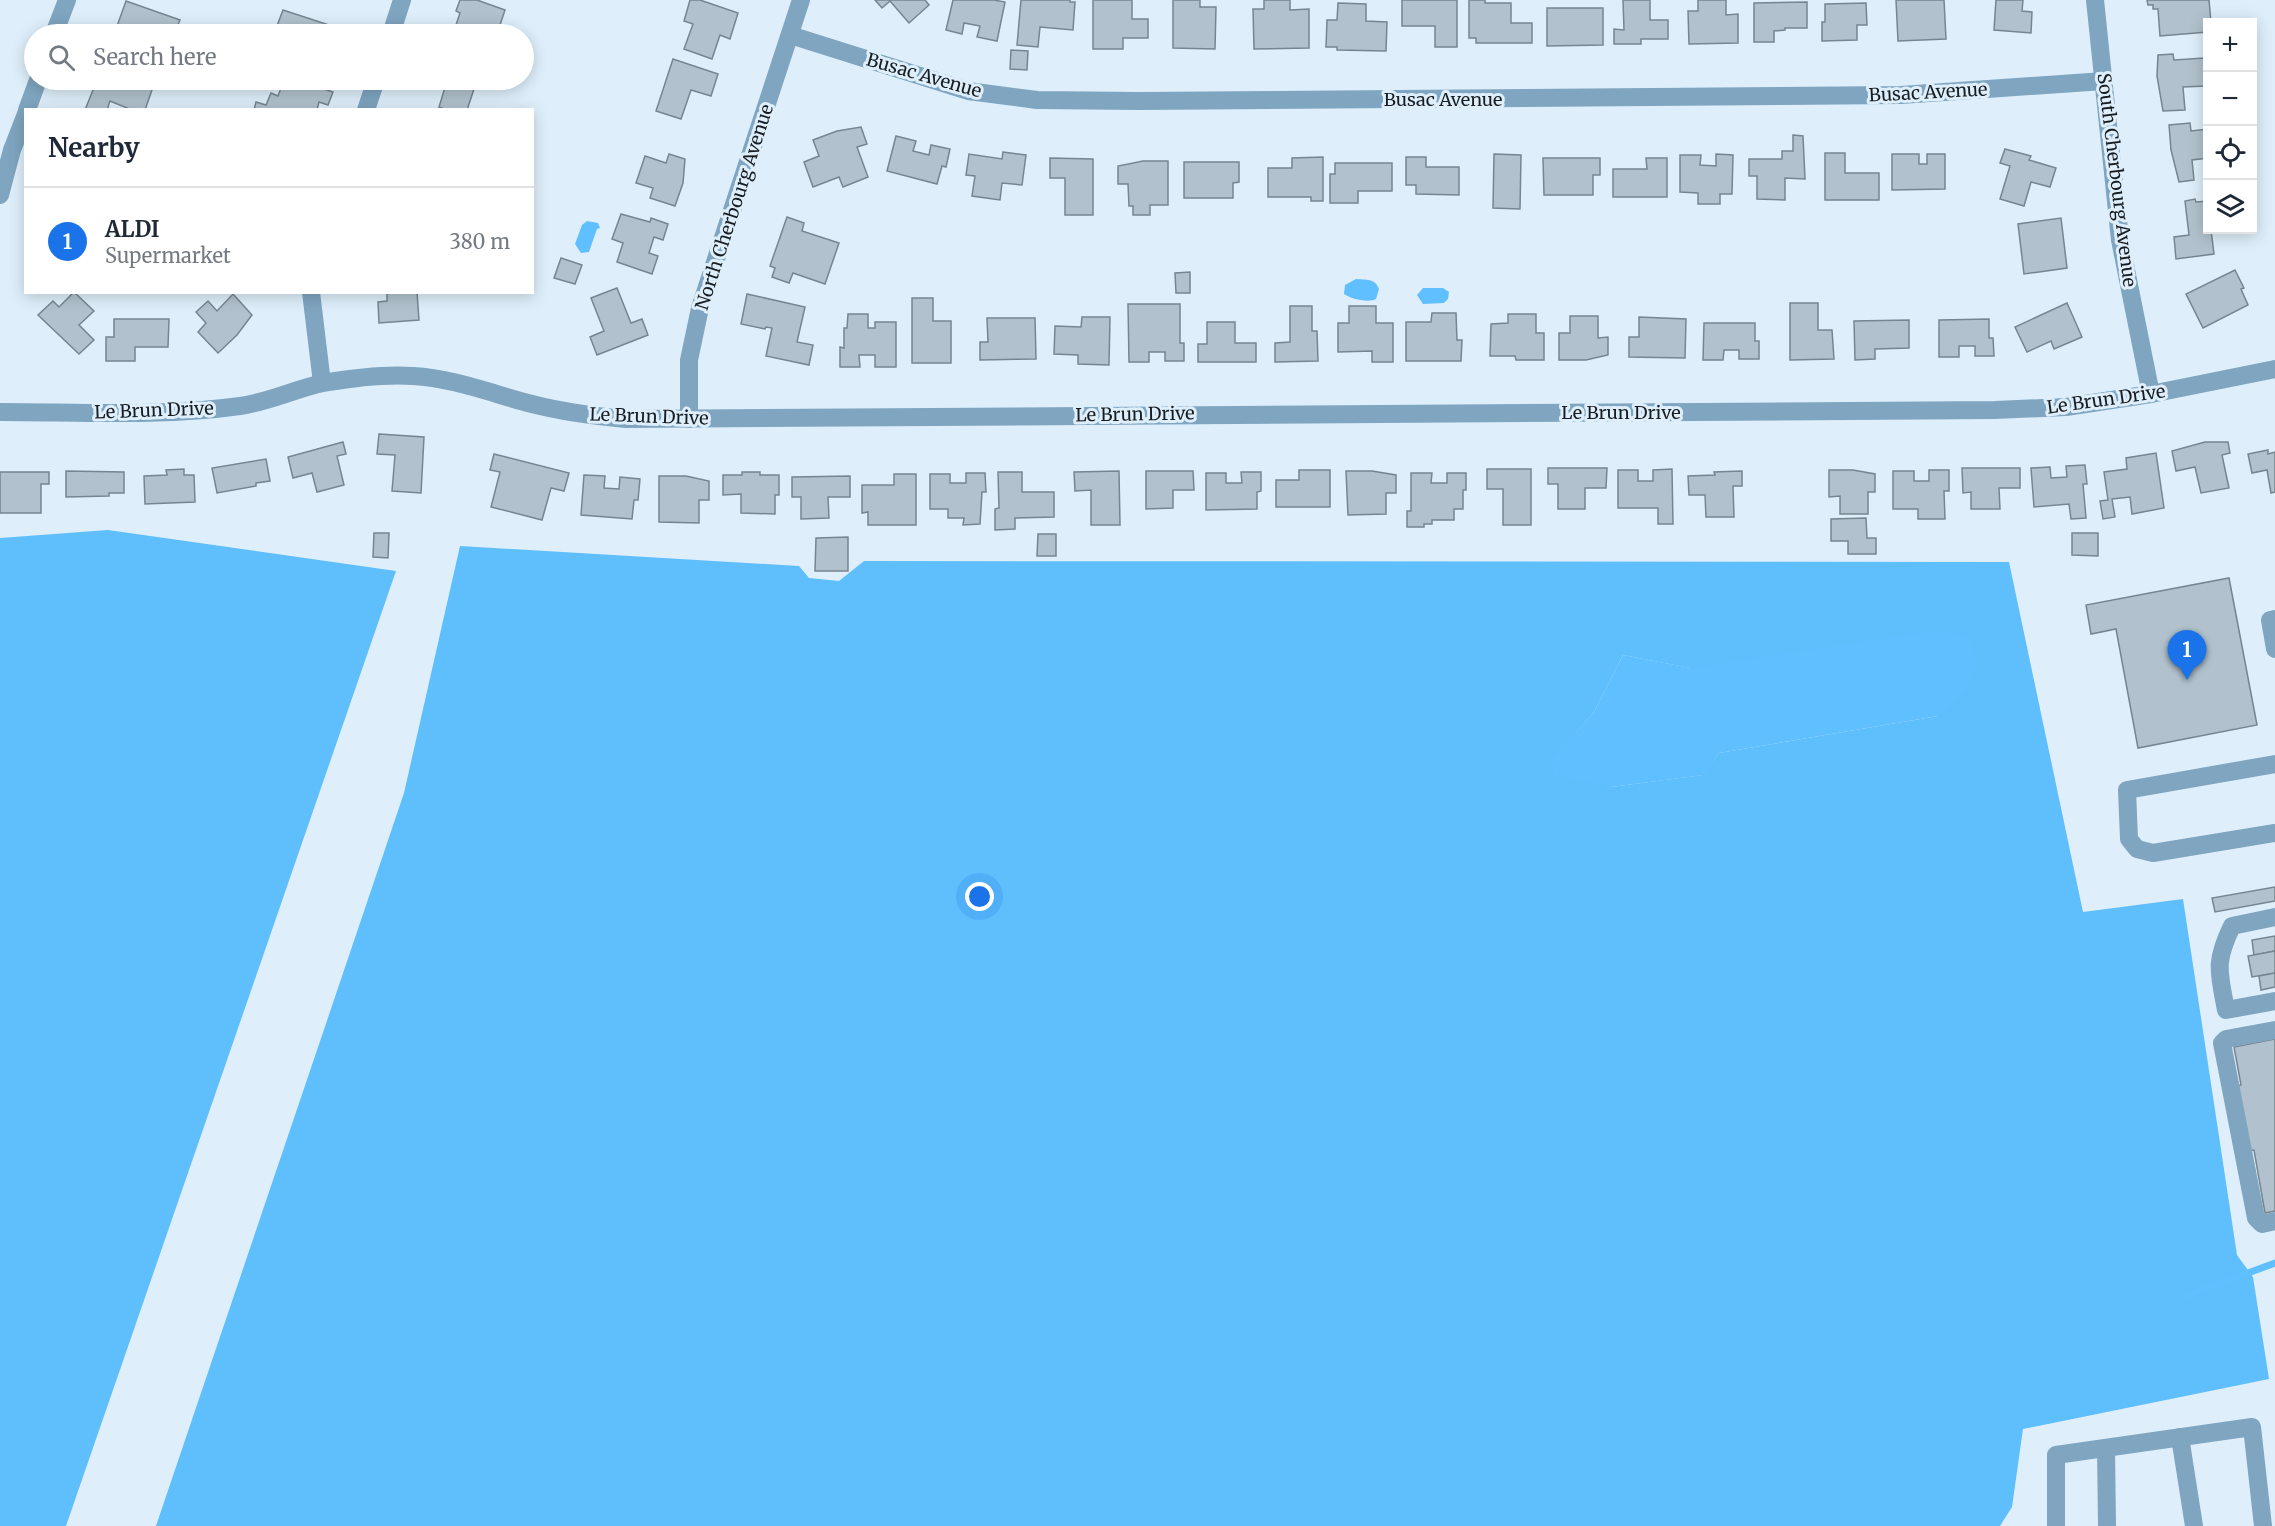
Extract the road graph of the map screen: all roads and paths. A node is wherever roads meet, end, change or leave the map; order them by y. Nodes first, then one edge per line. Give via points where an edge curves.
1 (67, 0) edge
2 (402, 0) edge
3 (801, 0) edge
4 (2095, 0) edge
5 (58, 24) edge
6 (394, 24) edge
7 (790, 35) junction
8 (2104, 81) junction
9 (34, 90) edge
10 (373, 90) edge
11 (28, 108) edge
12 (367, 108) edge
13 (24, 119) edge
14 (0, 195) edge
15 (311, 294) edge
16 (2275, 369) edge
17 (322, 383) junction
18 (2151, 394) junction
19 (0, 412) edge
20 (689, 419) junction
21 (2275, 619) edge
22 (2275, 649) edge
23 (2275, 764) edge
24 (2275, 833) edge
25 (2275, 917) edge
26 (2275, 1001) edge
27 (2275, 1030) edge
28 (2275, 1221) edge
29 (2180, 1437) junction
30 (2106, 1448) junction
31 (2056, 1526) edge
32 (2107, 1526) edge
33 (2194, 1526) edge
34 (2262, 1526) edge

1 - 5 street
2 - 6 street
3 - 7 street, North Cherbourg Avenue
4 - 8 street, South Cherbourg Avenue
7 - 8 street, Busac Avenue via 968,91 1037,100 1901,95
7 - 20 street, North Cherbourg Avenue via 700,308 689,360
8 - 18 street, South Cherbourg Avenue via 2120,240
9 - 11 street
10 - 12 street
13 - 14 street
15 - 17 street
16 - 18 street, Le Brun Drive
17 - 19 street, Le Brun Drive via 241,406 184,411
17 - 20 street, Le Brun Drive via 386,375 414,376 441,379 583,415
18 - 20 street, Le Brun Drive via 2066,407 1995,410
21 - 22 street via 2270,620
23 - 24 street via 2127,790 2129,839 2137,849 2153,853
25 - 26 street via 2232,926 2222,946 2218,969 2226,1010
27 - 28 street via 2222,1043 2256,1218 2262,1224
29 - 30 street
29 - 33 street
29 - 34 street via 2252,1427
30 - 31 street via 2056,1455
30 - 32 street

